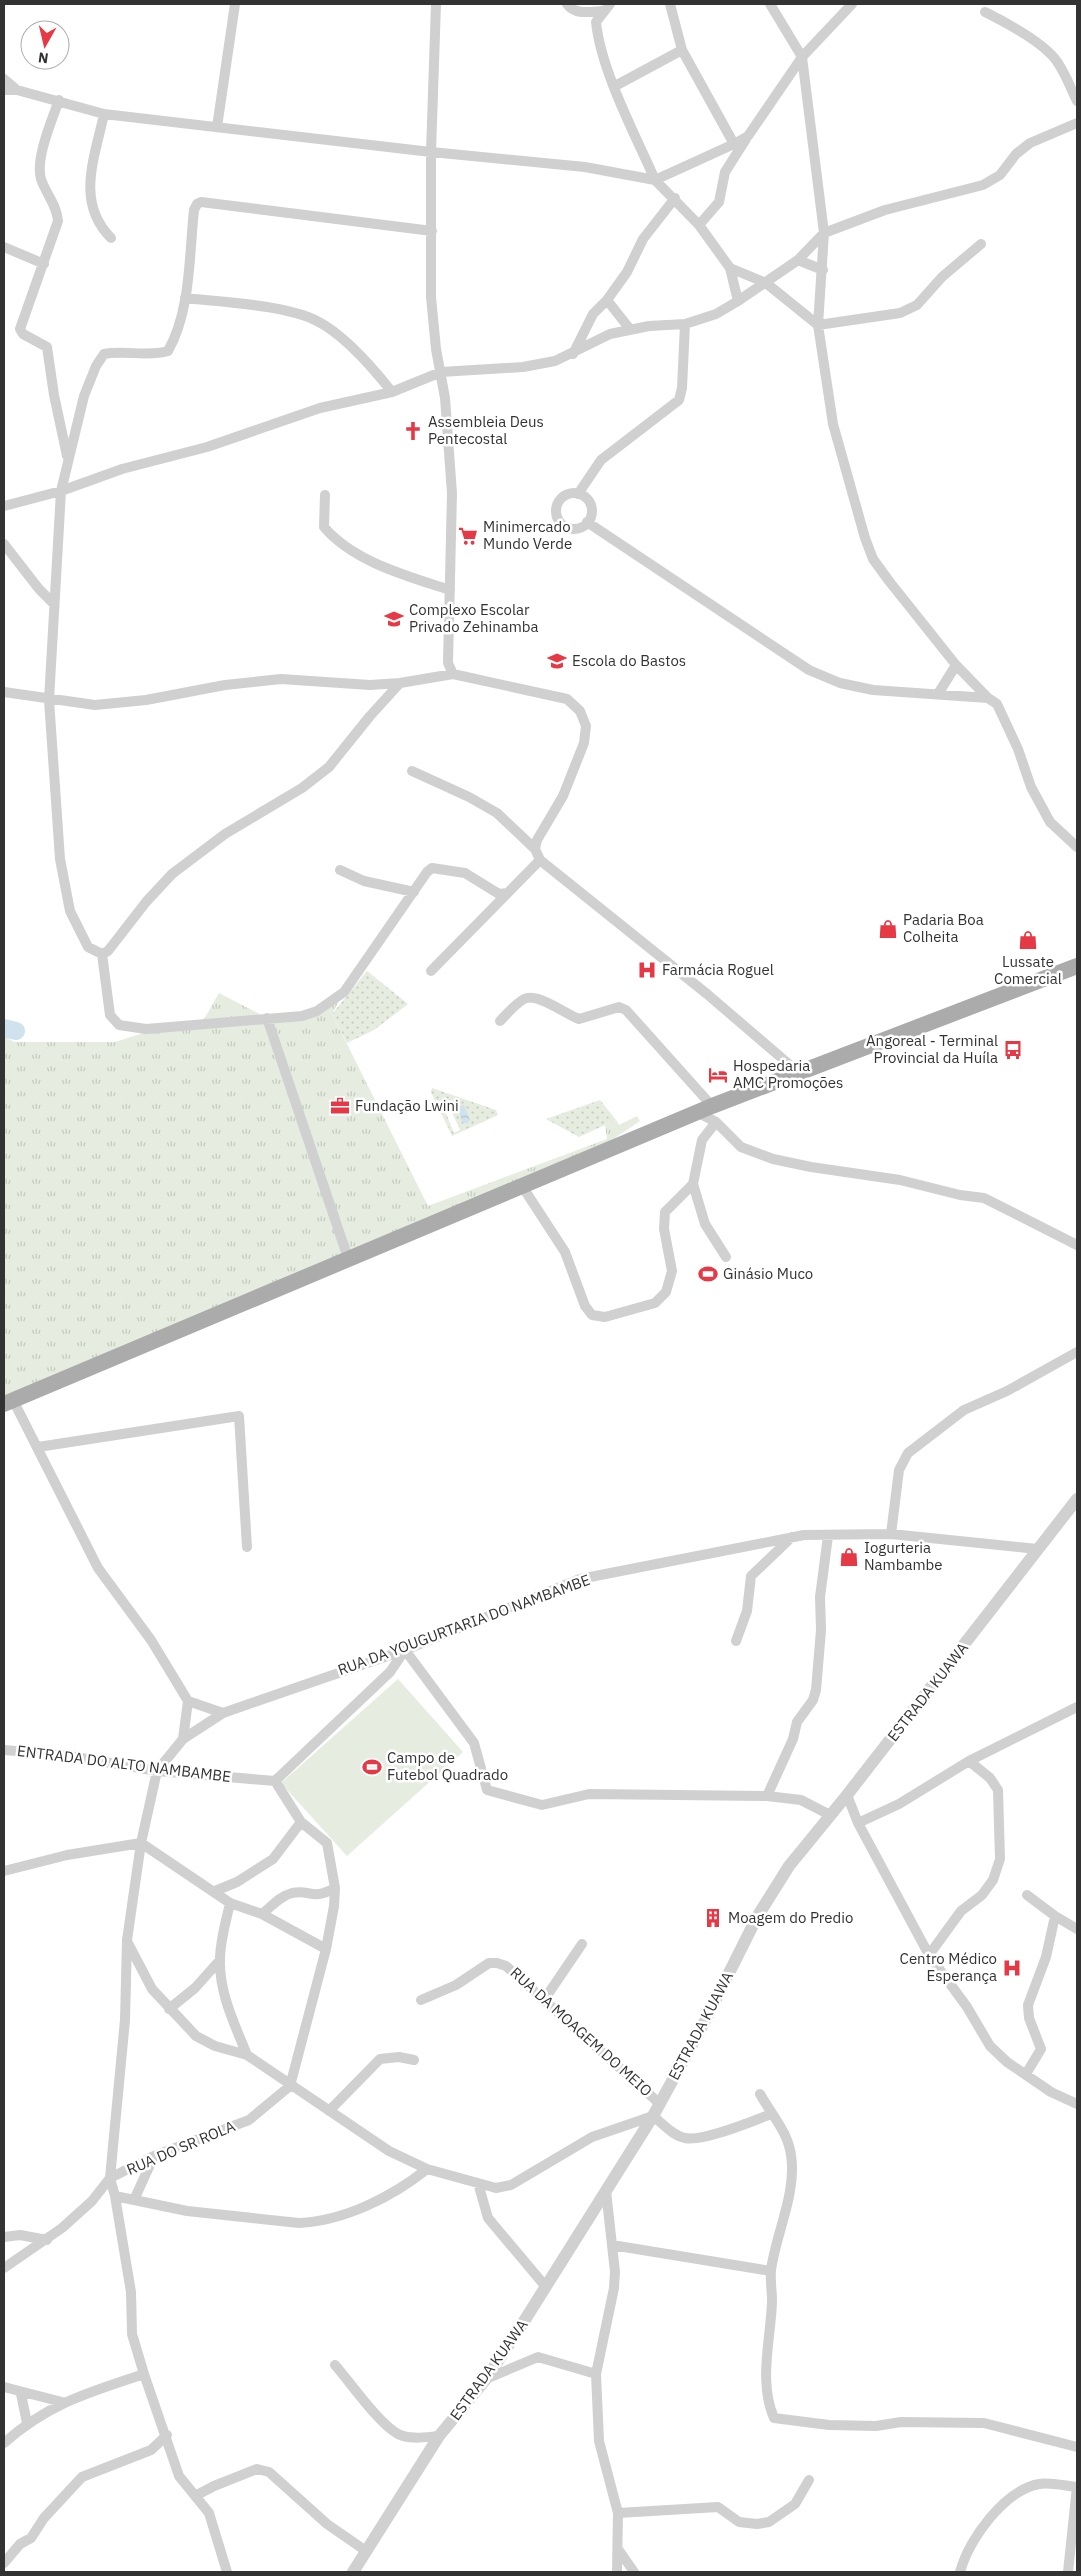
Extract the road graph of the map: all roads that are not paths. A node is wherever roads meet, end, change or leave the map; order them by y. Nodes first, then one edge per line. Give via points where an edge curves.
1 (236, 4) edge
2 (436, 4) edge
3 (567, 4) edge
4 (670, 4) edge
5 (770, 4) edge
6 (852, 4) edge
7 (606, 8) edge
8 (985, 12) dead end
9 (682, 50) junction
10 (802, 57) junction
11 (4, 79) edge
12 (615, 86) junction
13 (4, 90) edge
14 (17, 90) junction
15 (59, 100) junction
16 (1077, 102) edge
17 (104, 114) junction
18 (1077, 123) edge
19 (217, 127) junction
20 (748, 136) junction
21 (734, 144) junction
22 (430, 152) junction
23 (655, 180) junction
24 (675, 198) junction
25 (699, 225) junction
26 (432, 232) junction
27 (824, 232) junction
28 (112, 238) dead end
29 (981, 244) dead end
30 (4, 247) edge
31 (798, 260) junction
32 (44, 264) junction
33 (730, 268) junction
34 (823, 270) junction
35 (766, 283) junction
36 (185, 298) junction
37 (607, 300) junction
38 (738, 301) junction
39 (685, 324) junction
40 (818, 325) junction
41 (629, 328) junction
42 (573, 354) junction
43 (442, 372) junction
44 (392, 392) junction
45 (68, 459) junction
46 (61, 491) junction
47 (325, 494) dead end
48 (578, 494) junction
49 (4, 506) edge
50 (587, 522) junction
51 (4, 544) edge
52 (450, 590) junction
53 (54, 604) junction
54 (956, 665) junction
55 (453, 674) junction
56 (400, 683) junction
57 (4, 692) edge
58 (938, 694) junction
59 (988, 698) junction
60 (49, 700) junction
61 (412, 771) dead end
62 (1060, 833) junction
63 (1077, 834) edge
64 (1077, 846) edge
65 (535, 849) junction
66 (540, 860) junction
67 (340, 870) dead end
68 (414, 892) junction
69 (508, 893) junction
70 (102, 954) junction
71 (1077, 966) edge
72 (431, 971) dead end
73 (267, 1018) junction
74 (500, 1021) dead end
75 (798, 1072) junction
76 (704, 1109) junction
77 (716, 1122) junction
78 (693, 1184) junction
79 (522, 1186) junction
80 (1077, 1245) edge
81 (726, 1257) dead end
82 (348, 1258) junction
83 (1077, 1352) edge
84 (8, 1402) edge
85 (38, 1447) junction
86 (1077, 1499) edge
87 (891, 1534) junction
88 (828, 1536) junction
89 (792, 1537) junction
90 (247, 1547) dead end
91 (1037, 1549) junction
92 (736, 1641) dead end
93 (405, 1650) junction
94 (188, 1701) junction
95 (1077, 1707) edge
96 (223, 1713) junction
97 (183, 1740) junction
98 (4, 1750) edge
99 (969, 1761) junction
100 (157, 1771) junction
101 (275, 1781) junction
102 (847, 1795) junction
103 (767, 1796) junction
104 (830, 1815) junction
105 (301, 1822) junction
106 (858, 1823) junction
107 (141, 1843) junction
108 (4, 1871) edge
109 (335, 1888) junction
110 (215, 1891) junction
111 (1027, 1895) dead end
112 (230, 1903) junction
113 (262, 1914) junction
114 (1055, 1916) junction
115 (1077, 1929) edge
116 (127, 1940) junction
117 (582, 1944) dead end
118 (326, 1949) junction
119 (929, 1955) junction
120 (220, 1960) junction
121 (421, 2000) dead end
122 (544, 2000) junction
123 (168, 2008) junction
124 (247, 2056) junction
125 (414, 2060) dead end
126 (1026, 2074) junction
127 (290, 2086) junction
128 (760, 2094) dead end
129 (660, 2102) junction
130 (1077, 2104) edge
131 (328, 2111) junction
132 (771, 2114) junction
133 (653, 2116) junction
134 (154, 2156) junction
135 (427, 2170) junction
136 (110, 2178) junction
137 (478, 2183) junction
138 (606, 2191) junction
139 (115, 2196) junction
140 (134, 2200) junction
141 (4, 2237) edge
142 (47, 2240) junction
143 (612, 2245) junction
144 (4, 2268) edge
145 (771, 2271) junction
146 (546, 2287) junction
147 (335, 2365) dead end
148 (144, 2374) junction
149 (596, 2374) junction
150 (486, 2379) junction
151 (4, 2387) edge
152 (21, 2394) junction
153 (62, 2402) junction
154 (26, 2423) junction
155 (167, 2435) junction
156 (440, 2436) junction
157 (4, 2443) edge
158 (1077, 2447) edge
159 (809, 2480) dead end
160 (1077, 2487) edge
161 (195, 2496) junction
162 (618, 2513) junction
163 (618, 2549) junction
164 (366, 2551) junction
165 (4, 2562) edge
166 (227, 2572) edge
167 (353, 2572) edge
168 (617, 2572) edge
169 (634, 2572) edge
170 (960, 2572) edge
171 (1068, 2572) edge

1 - 19 street
2 - 22 street
3 - 7 street via 571,10 579,12
4 - 9 street
5 - 10 street
6 - 10 street
7 - 12 street via 596,22
8 - 16 street via 1017,30 1053,57
9 - 12 street
9 - 21 street
10 - 20 street
10 - 27 street
11 - 14 street
12 - 23 street
13 - 14 street
14 - 15 street
15 - 17 street
15 - 32 street via 40,161 41,178 58,221
17 - 19 street
17 - 28 street via 88,185 100,227
18 - 27 street via 1030,143 1016,154 1000,175 983,185 885,210
19 - 22 street
20 - 21 street
20 - 25 street via 725,172 719,202
21 - 23 street
22 - 23 street via 585,167
22 - 26 street
23 - 24 street
24 - 25 street
24 - 37 street via 643,239 627,272
25 - 33 street
26 - 36 street via 201,202 194,210
26 - 43 street via 432,297 436,348
27 - 31 street
27 - 34 street
29 - 40 street via 942,277 917,305 900,313
30 - 32 street
31 - 34 street
31 - 35 street
32 - 45 street via 20,329 47,347
33 - 35 street
33 - 38 street
34 - 40 street
35 - 38 street
35 - 40 street
36 - 44 street via 264,308 318,321 365,358
36 - 45 street via 168,351 161,354 120,351 104,354 84,396
37 - 41 street
37 - 42 street via 593,314
38 - 39 street via 716,314
39 - 41 street
39 - 48 street via 679,400 601,460
40 - 54 street via 833,424 873,559
41 - 42 street via 610,334
42 - 43 street via 524,367
43 - 44 street
43 - 52 street via 452,492
44 - 46 street via 320,408 207,447 122,469
45 - 46 street
46 - 49 street
46 - 53 street
47 - 52 street via 324,527 334,538 395,572
48 - 50 street via 584,496 591,506
48 - 50 street via 567,494 558,502 557,519 571,529
50 - 58 street via 809,670 840,683 873,690
51 - 53 street via 39,590
52 - 55 street via 448,662
53 - 60 street
54 - 58 street
54 - 59 street
55 - 56 street
55 - 65 street via 550,694 567,699 580,711 586,726 576,769
56 - 60 street via 370,685 282,679 94,706
56 - 70 street via 329,768 225,834 172,874 108,951
57 - 60 street
58 - 59 street
59 - 62 street via 997,704 1031,787 1050,822
60 - 70 street via 60,859 70,911 88,947
61 - 65 street via 497,813
62 - 63 street
62 - 64 street
65 - 66 street
66 - 69 street
66 - 75 street
67 - 68 street via 371,883
68 - 69 street via 432,868 465,873 499,894
68 - 73 street via 344,992 317,1011 302,1016
69 - 72 street
70 - 73 street via 110,1015 119,1025 146,1029
71 - 75 main road
73 - 82 street
74 - 76 street via 528,997 538,998 579,1019 619,1007 626,1010
75 - 76 main road
76 - 77 street
76 - 79 main road
77 - 78 street via 702,1140
77 - 80 street via 741,1147 773,1159 984,1198
78 - 79 street via 665,1212 664,1229 672,1271 666,1292 655,1302 605,1317 592,1314 585,1306 565,1252
78 - 81 street via 705,1224
79 - 82 main road
82 - 84 main road
83 - 87 street via 964,1410 908,1453 899,1470
84 - 85 street
85 - 90 street via 239,1416
85 - 94 street via 98,1568 151,1640
86 - 91 street, ESTRADA KUAWA
87 - 88 street, RUA DA YOUGURTARIA DO NAMBAMBE
87 - 91 street, RUA DA YOUGURTARIA DO NAMBAMBE
88 - 89 street, RUA DA YOUGURTARIA DO NAMBAMBE via 804,1534
88 - 103 street via 820,1597 816,1690 813,1700 797,1722 793,1739
89 - 92 street via 751,1576 747,1611
89 - 93 street, RUA DA YOUGURTARIA DO NAMBAMBE via 580,1579
91 - 102 street, ESTRADA KUAWA
93 - 96 street, RUA DA YOUGURTARIA DO NAMBAMBE
93 - 101 street via 390,1672
93 - 103 street via 474,1743 487,1790 542,1805 589,1794
94 - 96 street
94 - 97 street
95 - 99 street
96 - 97 street, RUA DA YOUGURTARIA DO NAMBAMBE
97 - 100 street, RUA DA YOUGURTARIA DO NAMBAMBE
98 - 100 street, ENTRADA DO ALTO NAMBAMBE via 64,1754
99 - 106 street via 899,1804
99 - 119 street via 990,1778 998,1790 1000,1859 993,1880 982,1895 961,1912
100 - 101 street, ENTRADA DO ALTO NAMBAMBE
100 - 107 street
101 - 105 street
102 - 104 street, ESTRADA KUAWA
102 - 106 street
103 - 104 street via 801,1800
104 - 129 street, ESTRADA KUAWA via 789,1866 758,1916
105 - 109 street via 327,1843
105 - 110 street via 273,1859 237,1882
106 - 119 street
107 - 108 street via 67,1855
107 - 110 street via 196,1882
107 - 116 street
109 - 113 street via 323,1894 291,1893
109 - 118 street
110 - 112 street
111 - 114 street
112 - 113 street
112 - 120 street
113 - 118 street
114 - 115 street
114 - 126 street via 1046,1957 1028,2005 1029,2018 1041,2049
116 - 123 street via 152,1989
116 - 136 street via 125,2020
117 - 122 street
118 - 127 street
119 - 126 street via 967,2007 990,2046
120 - 123 street via 195,1988
120 - 124 street via 229,2009
121 - 122 street, RUA DA MOAGEM DO MEIO via 456,1985 489,1963 497,1963 506,1966
122 - 129 street, RUA DA MOAGEM DO MEIO
123 - 124 street via 196,2036
124 - 127 street
125 - 131 street via 380,2059
126 - 130 street via 1051,2092
127 - 131 street
127 - 134 street, RUA DO SR ROLA via 249,2120
128 - 132 street
129 - 133 street, ESTRADA KUAWA
131 - 135 street via 389,2151
132 - 133 street via 709,2135 686,2139
132 - 145 street via 785,2134 791,2155 791,2180
133 - 137 street via 592,2137 511,2185 496,2188
133 - 138 street, ESTRADA KUAWA
134 - 136 street, RUA DO SR ROLA
134 - 140 street
135 - 137 street
135 - 140 street via 371,2203 315,2222 196,2212
136 - 139 street
136 - 142 street, RUA DO SR ROLA via 92,2201
137 - 146 street via 488,2218
138 - 143 street
138 - 146 street, ESTRADA KUAWA
139 - 140 street
139 - 148 street via 131,2292 132,2334
141 - 142 street via 20,2235
142 - 144 street, RUA DO SR ROLA
143 - 145 street
143 - 149 street via 614,2288
145 - 158 street via 772,2301 766,2359 770,2408 774,2418 829,2425 984,2423
146 - 150 street, ESTRADA KUAWA
147 - 156 street via 397,2434 410,2438
148 - 153 street
148 - 155 street
149 - 150 street via 538,2357
149 - 162 street via 598,2441
150 - 156 street, ESTRADA KUAWA
151 - 152 street
152 - 153 street
152 - 154 street
153 - 154 street
154 - 157 street
155 - 161 street via 179,2476
155 - 165 street via 152,2450 82,2477 44,2518 31,2538 20,2544
156 - 164 street, ESTRADA KUAWA
159 - 162 street via 794,2504 769,2522 739,2522 718,2507
160 - 170 street via 1040,2484 1004,2503 972,2541
160 - 171 street
161 - 164 street via 257,2469 269,2472 327,2524
161 - 166 street via 209,2513
162 - 163 street
163 - 168 street
163 - 169 street
164 - 167 street, ESTRADA KUAWA

